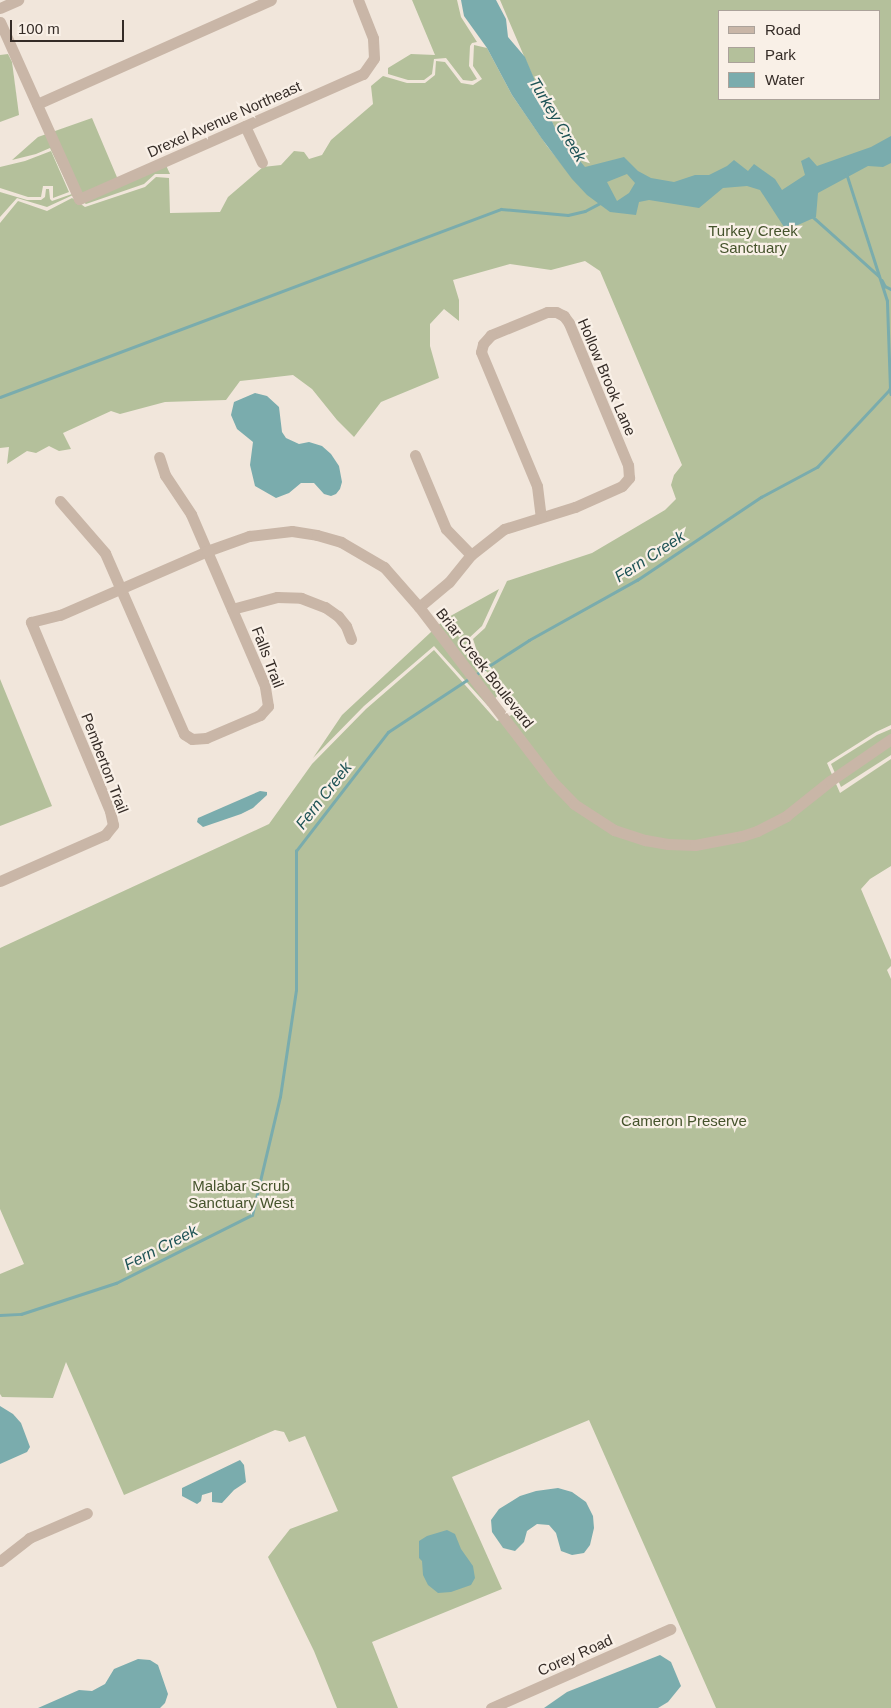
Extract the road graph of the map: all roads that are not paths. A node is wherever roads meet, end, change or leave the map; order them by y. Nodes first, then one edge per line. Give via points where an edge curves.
1 (18, 0) edge
2 (271, 0) edge
3 (358, 0) edge
4 (0, 8) edge
5 (0, 22) edge
6 (5, 46) edge
7 (37, 104) junction
8 (246, 126) junction
9 (262, 162) dead end
10 (415, 456) dead end
11 (159, 457) dead end
12 (60, 501) dead end
13 (541, 518) junction
14 (207, 551) junction
15 (471, 555) junction
16 (121, 588) junction
17 (419, 607) junction
18 (232, 609) junction
19 (31, 622) joint
20 (351, 639) dead end
21 (891, 739) edge
22 (0, 881) edge
23 (87, 1513) dead end
24 (0, 1561) edge
25 (670, 1629) dead end
26 (510, 1704) edge
27 (491, 1708) edge

1 - 4 street
2 - 7 street
3 - 8 street, Drexel Avenue Northeast via 373,38 374,58 363,74
5 - 6 street
6 - 7 street
7 - 8 street, Drexel Avenue Northeast via 79,199
8 - 9 street
10 - 15 street via 446,529
11 - 14 street, Falls Trail via 165,475 191,514
12 - 16 street via 96,540
13 - 13 street, Hollow Brook Lane via 559,514 622,486 630,472 569,323 556,312 547,312 491,335 481,352 537,486
13 - 15 street, Hollow Brook Lane via 504,529
14 - 16 street, Briar Creek Boulevard
14 - 17 street, Briar Creek Boulevard via 249,536 292,532 317,535 341,542 384,566
14 - 18 street, Falls Trail
15 - 17 street, Hollow Brook Lane via 449,582
16 - 18 street, Falls Trail via 181,730 192,739 206,738 260,715 268,706 264,686
16 - 19 street, Briar Creek Boulevard via 60,615
17 - 21 street, Briar Creek Boulevard via 552,781 574,804 614,830 668,844 695,845 742,836 786,816
18 - 20 street via 277,597 301,598 338,616
19 - 22 street, Pemberton Trail via 113,825 105,835
23 - 24 street via 29,1538
25 - 26 street, Corey Road
26 - 27 street, Corey Road

